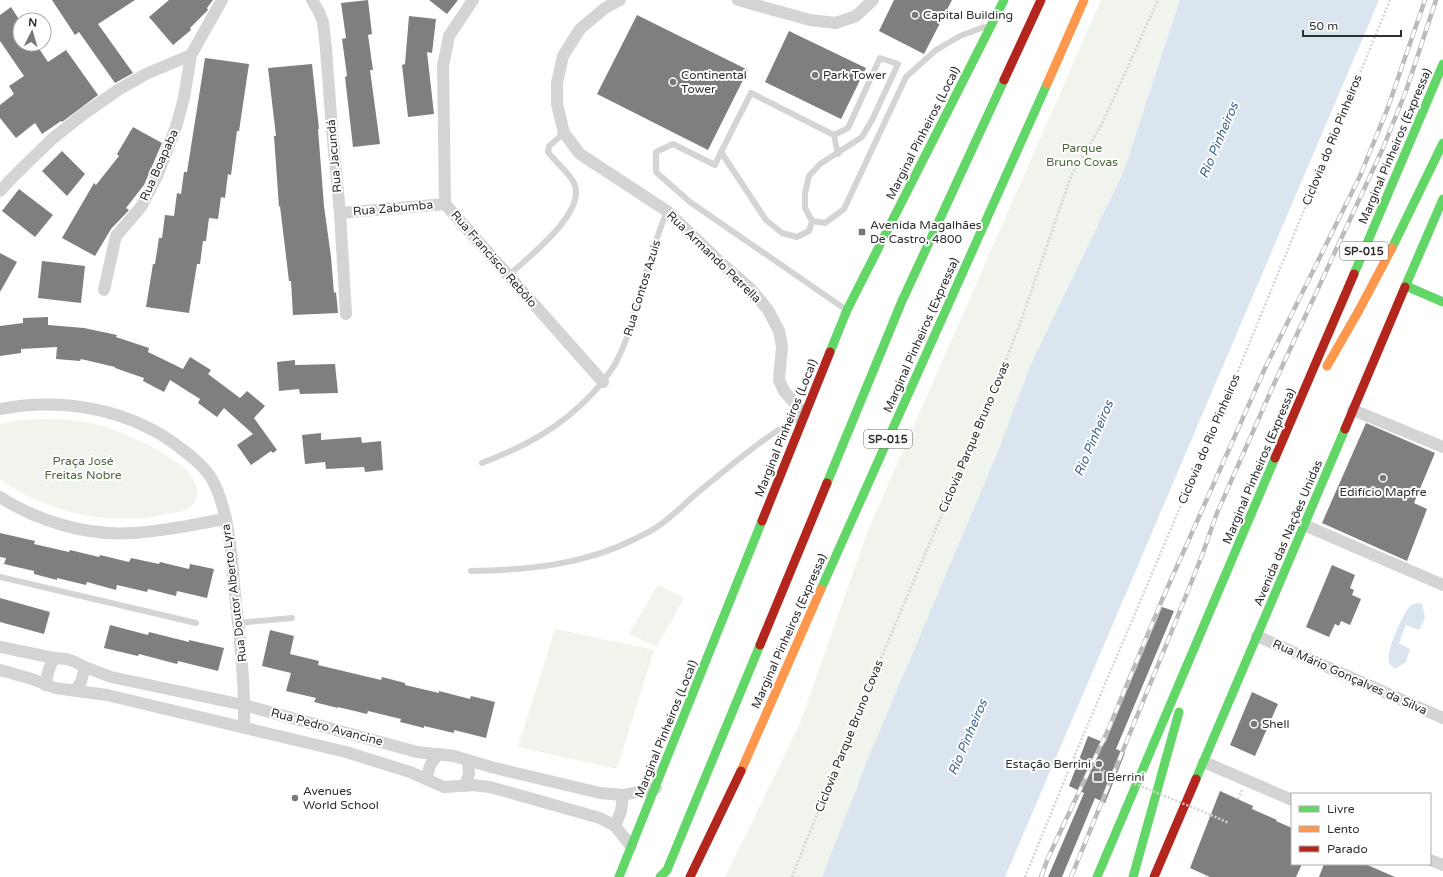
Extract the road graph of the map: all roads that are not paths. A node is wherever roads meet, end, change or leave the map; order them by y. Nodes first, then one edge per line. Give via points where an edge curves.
1 (222, 0) edge
2 (312, 0) edge
3 (473, 0) edge
4 (620, 0) edge
5 (738, 0) edge
6 (873, 0) edge
7 (1004, 0) edge
8 (1041, 0) edge
9 (1084, 0) edge
10 (993, 24) junction
11 (191, 55) junction
12 (1443, 64) edge
13 (564, 133) junction
14 (834, 135) junction
15 (1443, 143) edge
16 (721, 152) junction
17 (838, 154) junction
18 (0, 191) edge
19 (1443, 199) edge
20 (445, 204) junction
21 (667, 211) junction
22 (340, 213) junction
23 (812, 221) junction
24 (508, 276) junction
25 (1406, 286) junction
26 (104, 290) dead end
27 (1443, 302) edge
28 (846, 310) junction
29 (346, 314) dead end
30 (603, 382) junction
31 (0, 409) edge
32 (1353, 410) junction
33 (804, 414) junction
34 (1285, 437) junction
35 (1443, 447) edge
36 (482, 463) dead end
37 (0, 496) edge
38 (226, 519) junction
39 (1304, 525) junction
40 (470, 571) dead end
41 (0, 577) edge
42 (1443, 585) edge
43 (292, 618) dead end
44 (196, 622) dead end
45 (238, 623) junction
46 (1257, 636) junction
47 (1197, 645) junction
48 (0, 647) edge
49 (54, 658) junction
50 (85, 667) junction
51 (0, 670) edge
52 (45, 685) junction
53 (75, 690) junction
54 (244, 705) junction
55 (1443, 718) edge
56 (244, 728) junction
57 (440, 754) junction
58 (468, 761) junction
59 (1204, 762) junction
60 (427, 779) junction
61 (465, 786) junction
62 (656, 788) junction
63 (623, 795) junction
64 (1291, 800) edge
65 (615, 826) junction
66 (630, 850) junction
67 (1431, 860) edge
68 (1443, 865) edge
69 (633, 872) dead end
70 (1156, 876) edge
71 (619, 877) edge
72 (660, 877) edge
73 (690, 877) edge
74 (1097, 877) edge
75 (1133, 877) edge

1 - 11 street
2 - 22 street, Rua Jacundá via 323,22
3 - 20 street, Rua Francisco Rebôlo via 449,36 443,66
4 - 13 street, Rua Armando Petrella via 605,8 580,29 563,56 557,83 557,104
5 - 6 street via 810,20 836,23 856,16
7 - 10 main road, Marginal Pinheiros (Local)
8 - 72 main road via 902,302 682,835 667,870
9 - 73 main road, Marginal Pinheiros (Expressa) / SP-015 via 743,766
10 - 23 lane via 960,36 936,50 906,77 844,209 825,223
10 - 28 main road, Marginal Pinheiros (Local)
11 - 18 street via 146,74 85,113 52,139
11 - 26 street, Rua Boapaba via 176,127 142,206 116,236
12 - 34 main road, Marginal Pinheiros (Expressa) / SP-015
13 - 21 street, Rua Armando Petrella via 580,154
13 - 24 lane via 549,146 548,152 574,184 576,198 572,210 561,227
14 - 16 lane via 750,94
14 - 17 lane
14 - 17 lane via 848,128 880,58 898,64 862,137
15 - 34 main road via 1414,207 1374,283
16 - 23 lane via 766,220 782,233 797,237 809,231
16 - 28 lane via 715,165 673,144 656,152 656,172 690,202
17 - 23 lane via 820,164 809,176 805,208
19 - 25 main road, Avenida das Nações Unidas
20 - 22 street, Rua Zabumba
20 - 24 street, Rua Francisco Rebôlo
21 - 30 lane, Rua Contos Azuis via 625,343 617,362
21 - 33 street, Rua Armando Petrella via 751,289 768,310 779,331 782,346 779,380 784,391
22 - 29 street, Rua Jacundá
24 - 30 street, Rua Francisco Rebôlo
25 - 27 main road
25 - 32 main road, Avenida das Nações Unidas
28 - 33 main road, Marginal Pinheiros (Local)
30 - 36 lane, Rua Contos Azuis via 581,406 546,433 511,452
31 - 38 street, Rua Doutor Alberto Lyra via 61,404 109,412 137,422 178,445 209,474
32 - 35 street
32 - 39 main road, Avenida das Nações Unidas
33 - 40 lane via 734,462 656,528 629,542 570,563
33 - 62 main road, Marginal Pinheiros (Local)
34 - 47 main road, Marginal Pinheiros (Expressa) / SP-015
37 - 38 street via 50,521 106,533 152,532
38 - 45 street, Rua Doutor Alberto Lyra
39 - 42 street
39 - 46 main road, Avenida das Nações Unidas
41 - 44 lane
43 - 45 lane
45 - 54 street, Rua Doutor Alberto Lyra
46 - 55 street, Rua Mário Gonçalves da Silva
46 - 59 main road, Avenida das Nações Unidas
47 - 74 main road, Marginal Pinheiros (Expressa) / SP-015
47 - 75 main road
48 - 49 street, Rua Pedro Avancine
49 - 50 street, Rua Pedro Avancine via 68,659
49 - 52 street via 48,669
50 - 53 street via 81,682
50 - 54 street, Rua Pedro Avancine via 111,677
51 - 52 street, Rua Pedro Avancine
52 - 53 street, Rua Pedro Avancine
53 - 56 street, Rua Pedro Avancine via 107,695
54 - 56 street, Rua Doutor Alberto Lyra
54 - 57 street, Rua Pedro Avancine via 417,752
56 - 60 street, Rua Pedro Avancine via 346,752
57 - 58 street, Rua Pedro Avancine
57 - 60 street via 432,760
58 - 61 street via 469,774
58 - 63 street, Rua Pedro Avancine via 586,790
59 - 64 street
59 - 70 main road, Avenida das Nações Unidas
60 - 61 street, Rua Pedro Avancine via 444,787
61 - 65 street, Rua Pedro Avancine via 490,787 600,818
62 - 63 street, Rua Pedro Avancine
62 - 66 main road, Marginal Pinheiros (Local)
63 - 65 street via 621,812
65 - 66 street, Rua Pedro Avancine
66 - 69 main road
66 - 71 main road, Marginal Pinheiros (Local)
67 - 68 street

